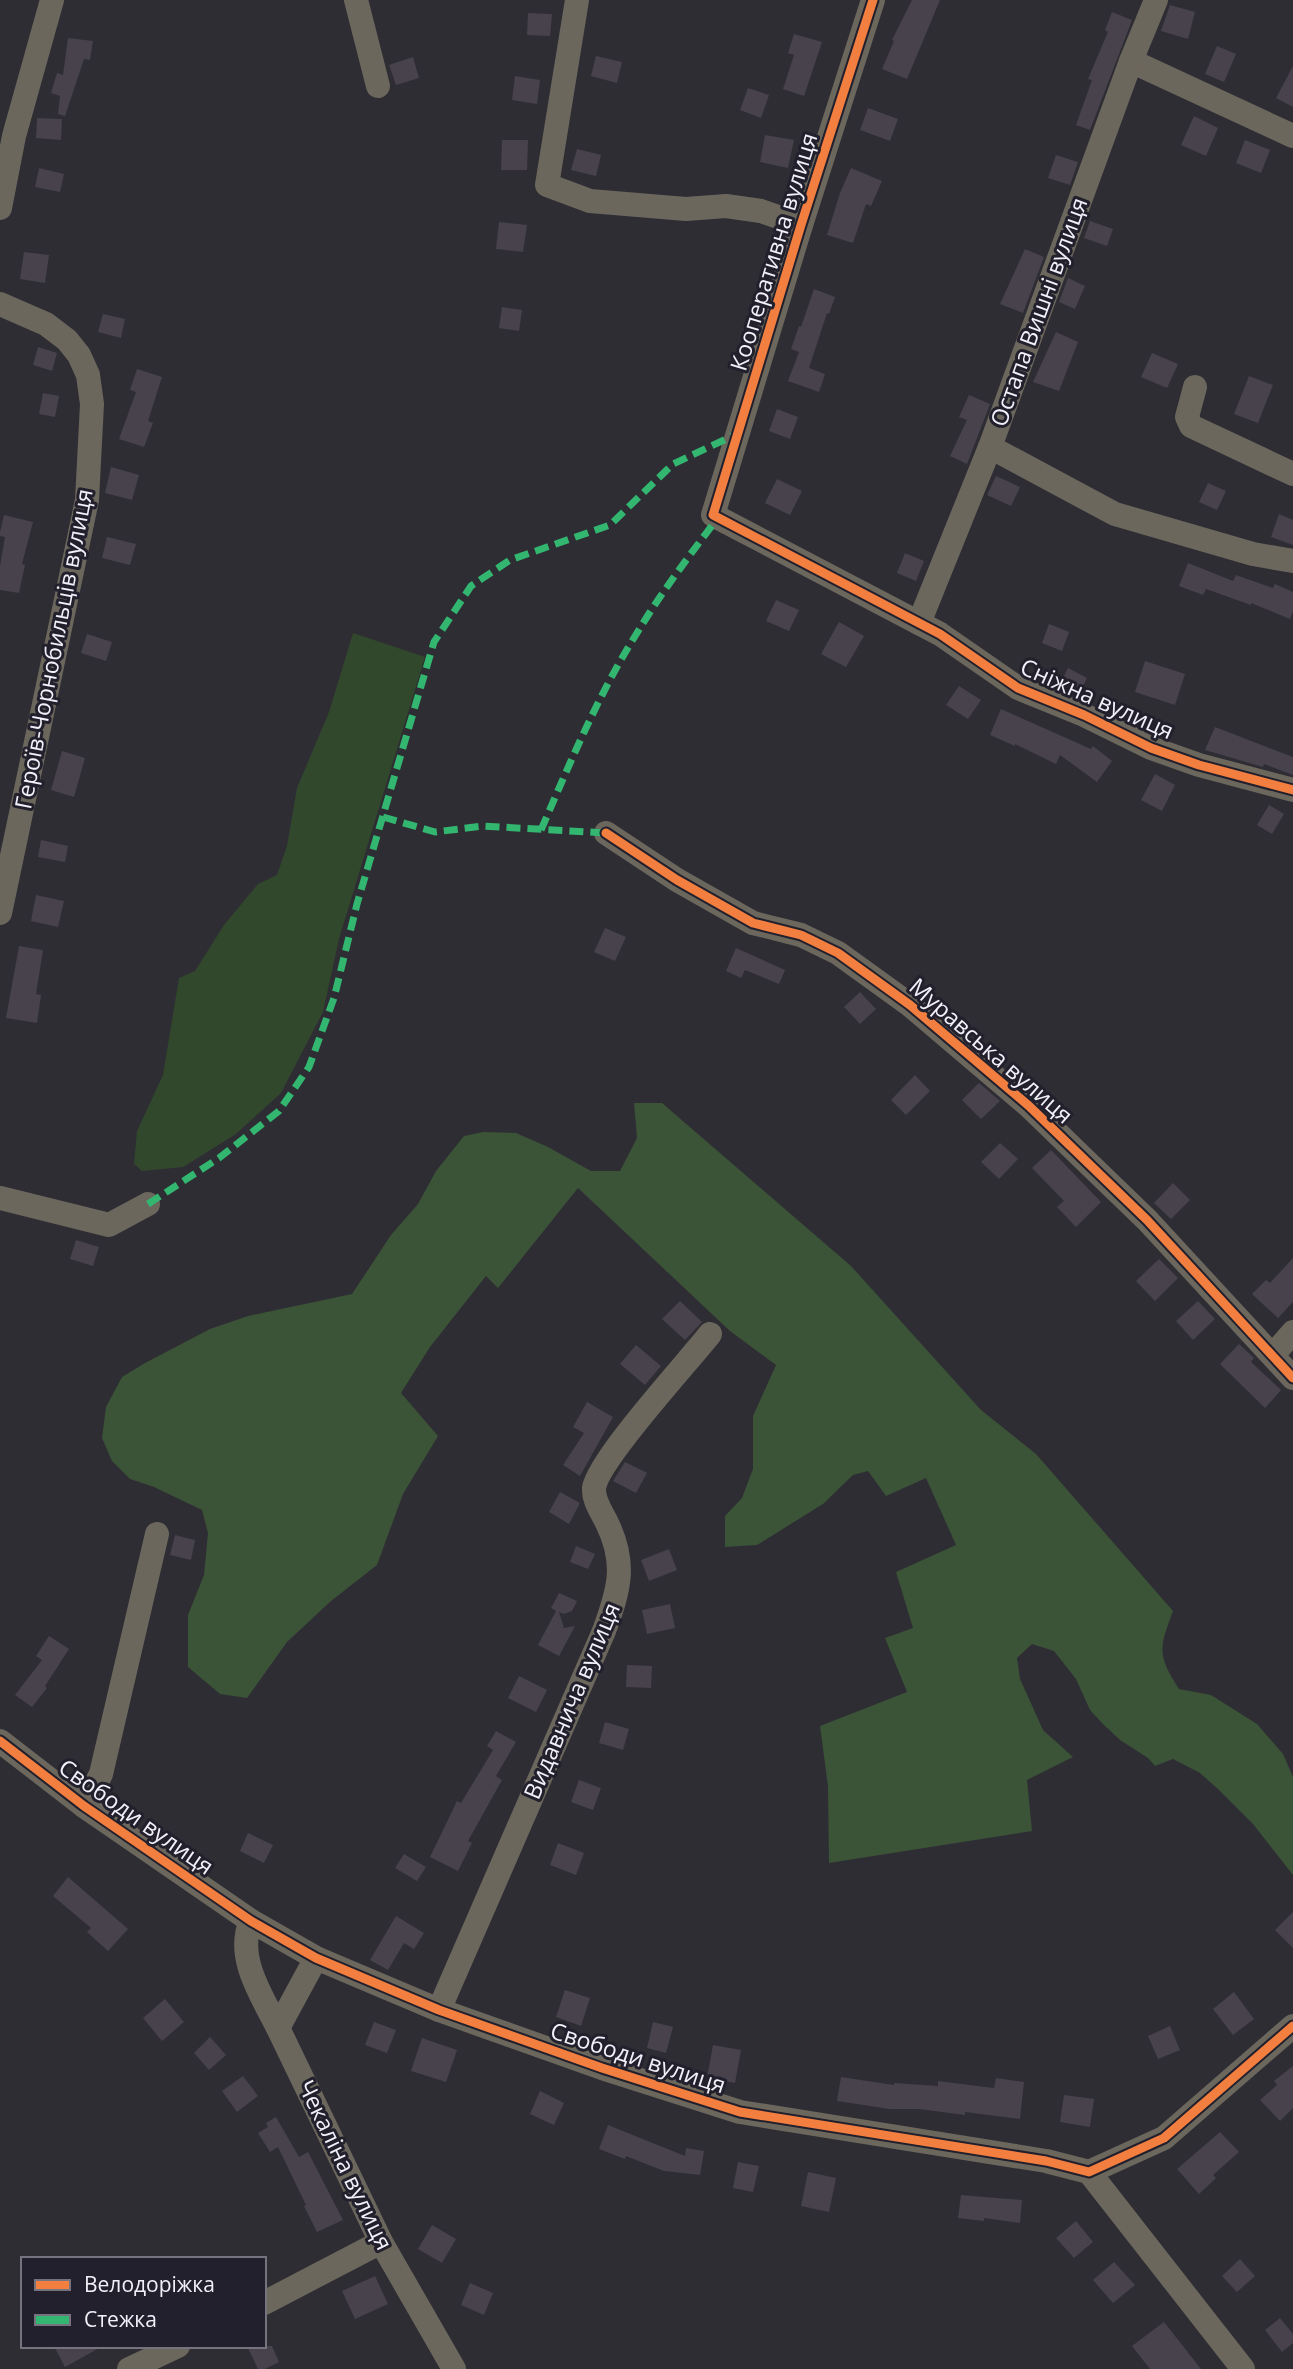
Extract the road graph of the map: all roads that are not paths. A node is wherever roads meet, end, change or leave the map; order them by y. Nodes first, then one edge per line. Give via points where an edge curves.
1 (52, 0) edge
2 (356, 0) edge
3 (577, 0) edge
4 (873, 0) edge
5 (1156, 0) edge
6 (1132, 61) junction
7 (378, 86) dead end
8 (1293, 136) edge
9 (0, 208) edge
10 (801, 225) junction
11 (0, 304) edge
12 (1195, 387) dead end
13 (990, 447) junction
14 (1293, 474) edge
15 (713, 515) joint
16 (1293, 561) edge
17 (919, 623) junction
18 (1293, 790) edge
19 (606, 833) dead end
20 (0, 913) edge
21 (0, 1198) edge
22 (148, 1204) dead end
23 (1293, 1332) edge
24 (710, 1335) dead end
25 (1273, 1355) junction
26 (1293, 1378) edge
27 (157, 1534) dead end
28 (0, 1741) edge
29 (84, 1806) junction
30 (251, 1922) junction
31 (316, 1958) junction
32 (439, 2010) junction
33 (1293, 2026) edge
34 (278, 2028) junction
35 (1089, 2172) junction
36 (381, 2242) junction
37 (266, 2302) edge
38 (174, 2348) edge
39 (129, 2369) edge
40 (454, 2369) edge
41 (1243, 2369) edge

1 - 9 street via 14,136
2 - 7 street
3 - 10 street via 547,185 590,201 686,209 726,206 761,211
4 - 10 street, Кооперативна вулиця
5 - 6 street, Остапа Вишні вулиця
6 - 8 street
6 - 13 street, Остапа Вишні вулиця
10 - 15 street, Кооперативна вулиця
11 - 20 street, Героїв-Чорнобильців вулиця via 46,324 67,340 88,375 92,404 87,500
12 - 14 street via 1187,417 1191,426
13 - 16 street via 1115,514
13 - 17 street, Остапа Вишні вулиця
15 - 17 street, Сніжна вулиця
17 - 18 street, Сніжна вулиця via 1018,688 1152,748
19 - 25 street, Муравська вулиця via 753,923 801,936 838,953 910,1005 1030,1106 1147,1220
21 - 22 street via 109,1225
23 - 25 street
24 - 32 street, Видавнича вулиця via 607,1460 594,1488 621,1562 618,1593
25 - 26 street, Муравська вулиця
27 - 29 street via 101,1773
28 - 29 street, Свободи вулиця
29 - 30 street, Свободи вулиця
30 - 31 street, Свободи вулиця
30 - 34 street, Чекаліна вулиця via 245,1935 248,1959
31 - 32 street, Свободи вулиця
31 - 34 street
32 - 35 street, Свободи вулиця via 740,2112 1046,2161
33 - 35 street via 1164,2138
34 - 36 street, Чекаліна вулиця
35 - 41 street
36 - 37 street
36 - 40 street, Чекаліна вулиця
38 - 39 street

